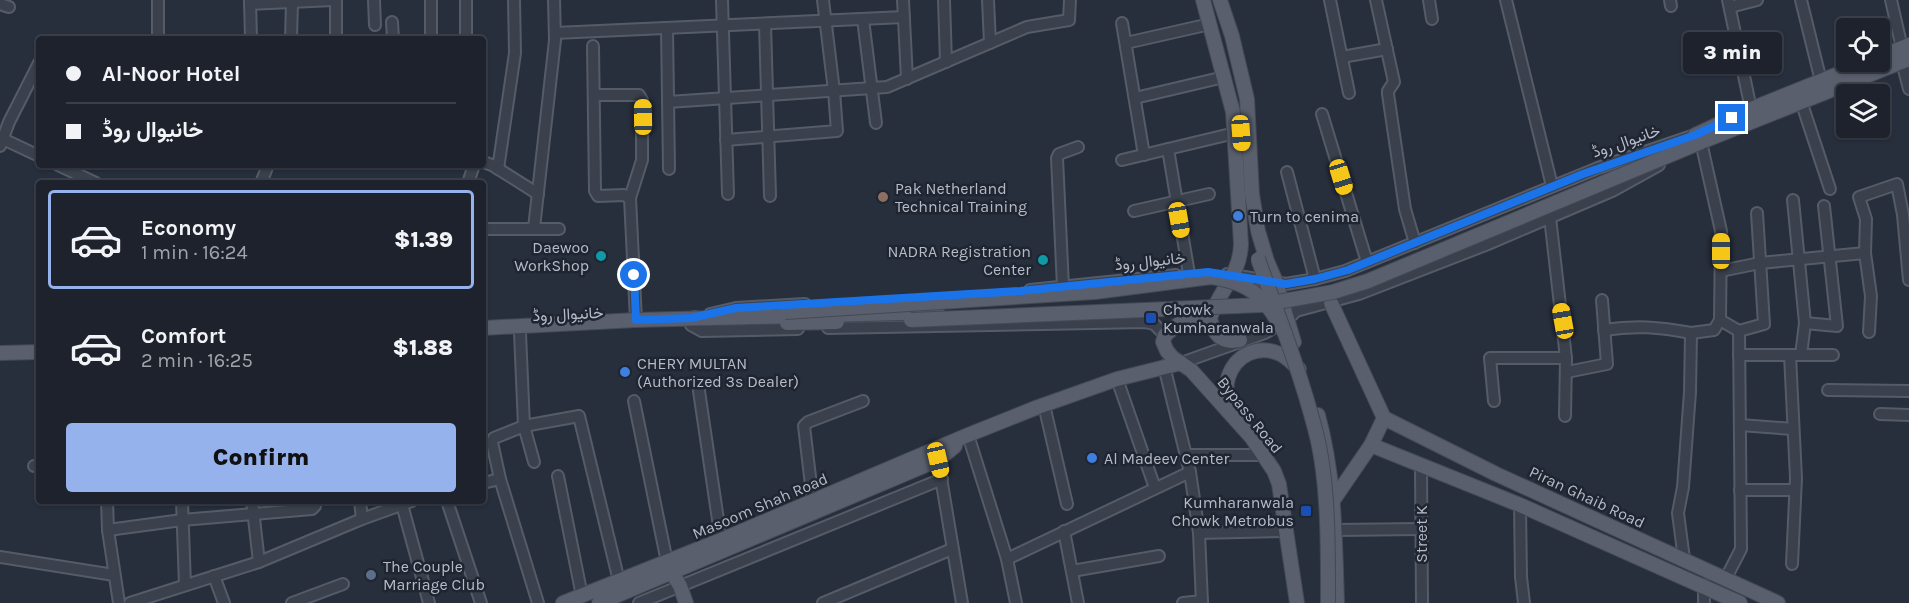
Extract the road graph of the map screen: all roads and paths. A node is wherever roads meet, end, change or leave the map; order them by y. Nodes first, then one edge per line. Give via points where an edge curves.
1 (158, 0) edge
2 (335, 0) edge
3 (374, 0) edge
4 (431, 0) edge
5 (466, 0) edge
6 (514, 0) edge
7 (554, 0) edge
8 (722, 0) edge
9 (823, 0) edge
10 (903, 0) edge
11 (944, 0) edge
12 (987, 0) edge
13 (1070, 0) edge
14 (1203, 0) edge
15 (1212, 0) edge
16 (1220, 0) edge
17 (1330, 0) edge
18 (1376, 0) edge
19 (1429, 0) edge
20 (1506, 0) edge
21 (1757, 0) edge
22 (1800, 0) edge
23 (1891, 0) edge
24 (250, 2) edge
25 (292, 2) junction
26 (1729, 4) edge
27 (904, 17) junction
28 (863, 19) junction
29 (1432, 19) dead end
30 (826, 21) junction
31 (392, 22) dead end
32 (1122, 22) dead end
33 (765, 24) junction
34 (1209, 24) junction
35 (375, 25) dead end
36 (723, 26) junction
37 (667, 28) junction
38 (555, 33) junction
39 (158, 36) edge
40 (251, 36) edge
41 (291, 36) edge
42 (336, 36) edge
43 (393, 36) edge
44 (431, 36) edge
45 (466, 36) edge
46 (990, 43) junction
47 (1126, 43) junction
48 (593, 46) dead end
49 (1387, 49) junction
50 (1905, 53) edge
51 (1890, 55) edge
52 (1342, 57) junction
53 (946, 62) junction
54 (36, 68) edge
55 (1843, 72) edge
56 (1224, 77) junction
57 (907, 80) junction
58 (1821, 81) junction
59 (872, 88) junction
60 (1909, 89) edge
61 (834, 91) junction
62 (1349, 93) dead end
63 (594, 95) junction
64 (767, 95) junction
65 (725, 98) junction
66 (1135, 98) junction
67 (1801, 101) junction
68 (668, 102) junction
69 (1751, 110) junction
70 (1322, 114) dead end
71 (5, 120) edge
72 (876, 123) dead end
73 (1235, 133) junction
74 (768, 137) junction
75 (1698, 139) junction
76 (726, 140) junction
77 (2, 143) edge
78 (1078, 147) dead end
79 (1168, 149) junction
80 (36, 155) edge
81 (1144, 155) junction
82 (1122, 160) dead end
83 (486, 163) edge
84 (64, 168) edge
85 (498, 169) junction
86 (669, 169) dead end
87 (1287, 171) dead end
88 (90, 180) edge
89 (1552, 186) junction
90 (1830, 189) dead end
91 (538, 194) junction
92 (728, 194) dead end
93 (1209, 194) dead end
94 (770, 196) dead end
95 (630, 198) junction
96 (1793, 200) dead end
97 (1176, 202) junction
98 (1824, 206) dead end
99 (1134, 211) dead end
100 (1757, 213) dead end
101 (1550, 217) junction
102 (534, 228) junction
103 (486, 229) edge
104 (559, 230) dead end
105 (1415, 243) junction
106 (1865, 253) junction
107 (1829, 257) junction
108 (1799, 260) junction
109 (1366, 262) junction
110 (1760, 263) junction
111 (1345, 271) junction
112 (1721, 271) junction
113 (1189, 274) junction
114 (1232, 275) junction
115 (1315, 279) junction
116 (1909, 279) edge
117 (1276, 282) junction
118 (1063, 286) junction
119 (1352, 296) junction
120 (1602, 300) dead end
121 (1331, 303) junction
122 (1212, 312) junction
123 (728, 317) junction
124 (636, 320) junction
125 (1720, 320) junction
126 (691, 322) junction
127 (1805, 323) junction
128 (1286, 326) junction
129 (486, 328) edge
130 (1604, 330) junction
131 (1739, 331) junction
132 (1869, 332) dead end
133 (520, 333) junction
134 (1691, 333) junction
135 (486, 335) edge
136 (1165, 335) junction
137 (1240, 340) junction
138 (36, 344) edge
139 (0, 345) edge
140 (36, 352) edge
141 (0, 353) edge
142 (1739, 355) junction
143 (1795, 355) junction
144 (1833, 355) dead end
145 (1566, 358) junction
146 (1180, 363) junction
147 (1164, 366) junction
148 (1567, 372) junction
149 (1304, 373) junction
150 (1117, 379) junction
151 (1828, 390) dead end
152 (699, 391) dead end
153 (1909, 391) edge
154 (634, 401) dead end
155 (863, 401) dead end
156 (1494, 401) dead end
157 (1044, 405) junction
158 (1228, 411) junction
159 (1880, 414) dead end
160 (1909, 415) edge
161 (1565, 416) dead end
162 (1384, 418) junction
163 (1740, 425) junction
164 (524, 426) junction
165 (1793, 429) junction
166 (968, 435) junction
167 (1371, 445) junction
168 (1188, 455) junction
169 (1265, 455) junction
170 (938, 460) junction
171 (1469, 460) junction
172 (534, 462) dead end
173 (1421, 465) junction
174 (1190, 472) junction
175 (558, 476) dead end
176 (500, 479) junction
177 (942, 479) junction
178 (1459, 480) junction
179 (486, 482) edge
180 (1155, 488) junction
181 (1740, 490) junction
182 (1795, 490) junction
183 (1334, 499) junction
184 (813, 502) junction
185 (107, 504) edge
186 (182, 504) edge
187 (315, 504) edge
188 (360, 504) edge
189 (400, 504) edge
190 (405, 504) edge
191 (448, 504) edge
192 (1067, 504) dead end
193 (1520, 505) junction
194 (253, 507) edge
195 (1586, 514) junction
196 (362, 519) junction
197 (182, 520) junction
198 (1421, 529) junction
199 (108, 530) junction
200 (1335, 530) junction
201 (1578, 530) junction
202 (1064, 531) junction
203 (1285, 531) junction
204 (1199, 533) junction
205 (721, 540) junction
206 (952, 549) junction
207 (1159, 555) dead end
208 (0, 557) edge
209 (1007, 559) junction
210 (1687, 560) junction
211 (259, 562) junction
212 (1792, 564) dead end
213 (669, 568) junction
214 (1071, 571) junction
215 (114, 575) junction
216 (214, 576) junction
217 (1682, 576) junction
218 (1726, 578) junction
219 (619, 581) junction
220 (343, 584) dead end
221 (185, 585) junction
222 (1704, 585) junction
223 (680, 586) junction
224 (582, 596) junction
225 (1202, 602) edge
226 (119, 603) edge
227 (130, 603) edge
228 (224, 603) edge
229 (292, 603) edge
230 (429, 603) edge
231 (481, 603) edge
232 (538, 603) edge
233 (563, 603) edge
234 (599, 603) edge
235 (639, 603) edge
236 (686, 603) edge
237 (823, 603) edge
238 (962, 603) edge
239 (1016, 603) edge
240 (1078, 603) edge
241 (1183, 603) edge
242 (1297, 603) edge
243 (1328, 603) edge
244 (1337, 603) edge
245 (1422, 603) edge
246 (1524, 603) edge
247 (1704, 603) edge
248 (1740, 603) edge
249 (1778, 603) edge

1 - 39 street
2 - 25 street
2 - 42 street
3 - 35 street
4 - 44 street
5 - 45 street
6 - 85 street via 515,53
7 - 38 street
8 - 36 street
9 - 30 street
10 - 27 street
11 - 53 street
12 - 46 street
13 - 46 street via 1069,20 1027,27
14 - 34 main road
15 - 128 main road, bridge via 1238,98 1252,238
16 - 117 main road via 1246,99 1257,231
17 - 52 street
18 - 49 street
19 - 29 street
20 - 89 street
21 - 26 street
22 - 58 street
23 - 50 street
24 - 25 street
24 - 40 street
25 - 41 street
26 - 69 street
27 - 28 street
27 - 57 street
28 - 30 street
28 - 59 street
30 - 33 street
30 - 61 street
31 - 43 street
32 - 47 street
33 - 36 street
33 - 64 street
34 - 47 street
34 - 56 main road
36 - 37 street
36 - 65 street
37 - 38 street
37 - 68 street
38 - 91 street
46 - 53 street
47 - 66 street
48 - 63 street
49 - 52 street
49 - 105 street via 1394,84 1388,94 1405,209
50 - 51 main road
50 - 60 street
50 - 67 main road, خانیوال روڈ
52 - 62 street
53 - 57 street
54 - 71 street
55 - 58 main road, خانیوال روڈ
56 - 66 street
56 - 73 main road
57 - 59 street
58 - 69 main road, خانیوال روڈ
59 - 61 street
59 - 72 street
61 - 64 street
61 - 74 street via 837,131
63 - 95 street via 596,194
63 - 95 street via 639,95 642,99 642,160
64 - 65 street
64 - 74 street
65 - 68 street
65 - 76 street
66 - 81 street
67 - 75 main road, خانیوال روڈ
67 - 90 street
68 - 86 street
69 - 75 main road, خانیوال روڈ
70 - 109 street
71 - 77 street
73 - 79 street
73 - 114 main road via 1241,244 1240,259
74 - 76 street
74 - 94 street
75 - 89 street, خانیوال روڈ via 1598,168
75 - 101 street via 1612,191
75 - 112 street via 1721,231
75 - 123 main road, خانیوال روڈ, bridge via 1379,270 1316,290 1255,298
75 - 126 main road, خانیوال روڈ, bridge via 1380,276 1333,292 1260,305 911,320
76 - 92 street
77 - 80 street
78 - 118 street via 1057,158
79 - 81 street
79 - 97 street
81 - 82 street
83 - 85 street
84 - 88 street
85 - 91 street
87 - 115 street
89 - 105 street, خانیوال روڈ
91 - 102 street
93 - 97 street
95 - 124 street
96 - 108 street
97 - 99 street
97 - 113 street
98 - 107 street
100 - 110 street
101 - 119 street
101 - 145 street
102 - 103 street
102 - 104 street
105 - 109 street, خانیوال روڈ
106 - 107 street
106 - 116 street via 1866,219 1859,197 1897,184
106 - 132 street via 1871,296
107 - 108 street
107 - 127 street via 1836,326
108 - 110 street
108 - 127 street
109 - 111 street, خانیوال روڈ
110 - 112 street
110 - 131 street via 1764,324
111 - 115 street, خانیوال روڈ
111 - 119 street via 1362,272 1366,278 1366,285
112 - 125 street
113 - 114 street, خانیوال روڈ
113 - 118 street, خانیوال روڈ
114 - 117 street, خانیوال روڈ
114 - 122 main road
115 - 117 street, خانیوال روڈ
117 - 128 main road
118 - 126 street, خانیوال روڈ via 736,308
119 - 121 street
120 - 130 street
121 - 128 street via 1296,311
121 - 162 main road
122 - 136 main road via 1180,323
122 - 137 main road via 1210,318 1217,336 1231,342
123 - 126 main road, خانیوال روڈ
123 - 128 main road, bridge via 1095,292 1211,277 1254,291
124 - 126 main road, خانیوال روڈ
124 - 129 main road, خانیوال روڈ
125 - 131 street
125 - 134 street via 1714,330
126 - 133 main road, خانیوال روڈ
126 - 136 street via 702,331 1145,322 1154,324
127 - 143 street
128 - 137 street
128 - 149 main road
128 - 243 main road, bridge via 1316,430 1325,501
130 - 134 street via 1662,327
130 - 148 street via 1607,364
131 - 142 street
133 - 135 main road, خانیوال روڈ
133 - 164 street
134 - 210 street via 1690,392 1678,513
136 - 146 main road, Bypass Road via 1167,351
137 - 146 street
138 - 139 main road
140 - 141 main road
142 - 143 street
142 - 163 street
143 - 144 street
143 - 165 street
145 - 148 street
145 - 156 street via 1490,358
146 - 147 main road, Masoom Shah Road
146 - 158 main road, Bypass Road
147 - 150 main road, Masoom Shah Road
147 - 168 street
148 - 161 street
149 - 158 main road via 1281,354 1259,351 1238,358 1227,380
149 - 183 main road via 1323,434
150 - 157 main road, Masoom Shah Road
150 - 180 street
151 - 153 street
152 - 205 street
154 - 213 street
155 - 184 street via 804,426
157 - 166 main road, Masoom Shah Road
157 - 192 street
158 - 169 main road, Bypass Road
159 - 160 street
162 - 167 main road
162 - 171 main road, Piran Ghaib Road
163 - 165 street
163 - 181 street
164 - 172 street
164 - 176 street via 492,440
164 - 219 street via 579,416
165 - 182 street
166 - 170 main road, Masoom Shah Road
166 - 184 main road, Masoom Shah Road
166 - 209 street
167 - 173 main road, Piran Ghaib Road
167 - 183 main road
168 - 169 street
168 - 174 street
169 - 203 main road, Bypass Road via 1279,484
170 - 177 street
170 - 213 main road, Masoom Shah Road
171 - 178 main road
171 - 195 main road, Piran Ghaib Road
173 - 178 main road, Piran Ghaib Road
173 - 198 street, Street K
174 - 180 street
174 - 204 street
175 - 224 street
176 - 179 street
176 - 232 street
177 - 206 street
177 - 223 street
178 - 193 main road, Piran Ghaib Road
180 - 202 street
181 - 182 street
181 - 218 street via 1741,549
182 - 212 street
183 - 200 main road
184 - 205 main road, Masoom Shah Road
185 - 199 street
186 - 197 street
187 - 194 street via 312,508
188 - 196 street
189 - 196 street
190 - 230 street
191 - 231 street
193 - 201 main road, Piran Ghaib Road
193 - 246 street
194 - 197 street
194 - 211 street
195 - 201 main road
195 - 210 main road, Piran Ghaib Road
196 - 211 street
197 - 199 street
197 - 221 street
198 - 200 street
198 - 245 street, Street K
199 - 215 street
200 - 244 main road
201 - 217 main road, Piran Ghaib Road
202 - 209 street
202 - 214 street
203 - 204 street
203 - 242 main road, Bypass Road
204 - 225 street
205 - 213 main road, Masoom Shah Road
206 - 237 street
206 - 238 street
207 - 214 street
208 - 215 street
209 - 239 street
210 - 217 main road
210 - 218 main road, Piran Ghaib Road
211 - 216 street
213 - 219 main road, Masoom Shah Road
213 - 223 main road
213 - 234 main road, Masoom Shah Road
214 - 240 street
215 - 226 street
216 - 221 street
216 - 228 street
217 - 222 main road, Piran Ghaib Road
218 - 249 main road, Piran Ghaib Road
219 - 224 main road, Masoom Shah Road
220 - 229 street
221 - 227 street
222 - 247 street
222 - 248 main road, Piran Ghaib Road
223 - 235 street
223 - 236 main road
224 - 233 main road, Masoom Shah Road
225 - 241 street

